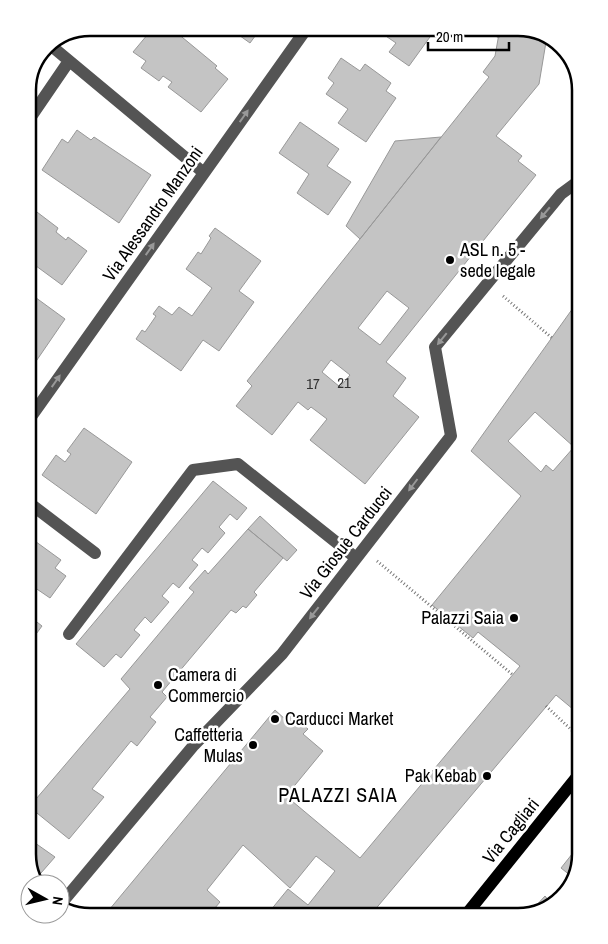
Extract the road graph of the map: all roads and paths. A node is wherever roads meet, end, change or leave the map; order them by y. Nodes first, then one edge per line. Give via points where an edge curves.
1 (301, 36) edge
2 (55, 49) edge
3 (69, 61) junction
4 (36, 109) edge
5 (204, 173) junction
6 (572, 186) edge
7 (487, 283) junction
8 (552, 338) dead end
9 (36, 410) edge
10 (36, 508) edge
11 (94, 553) dead end
12 (360, 554) junction
13 (69, 634) dead end
14 (513, 675) dead end
15 (546, 706) dead end
16 (572, 730) edge
17 (572, 783) edge
18 (70, 893) edge
19 (471, 908) edge

5 -> 1 street, Via Alessandro Manzoni
2 - 3 street
3 - 4 street
3 - 5 street
9 -> 5 street, Via Alessandro Manzoni
6 -> 7 street, Via Giosuè Carducci via 561,194
7 - 8 path
7 -> 12 street, Via Giosuè Carducci via 435,347 451,436
10 - 11 street
12 - 13 street via 238,464 193,470
12 - 14 path
12 -> 18 street, Via Giosuè Carducci via 282,654 194,745
15 - 16 path
17 - 19 main road, Via Cagliari

